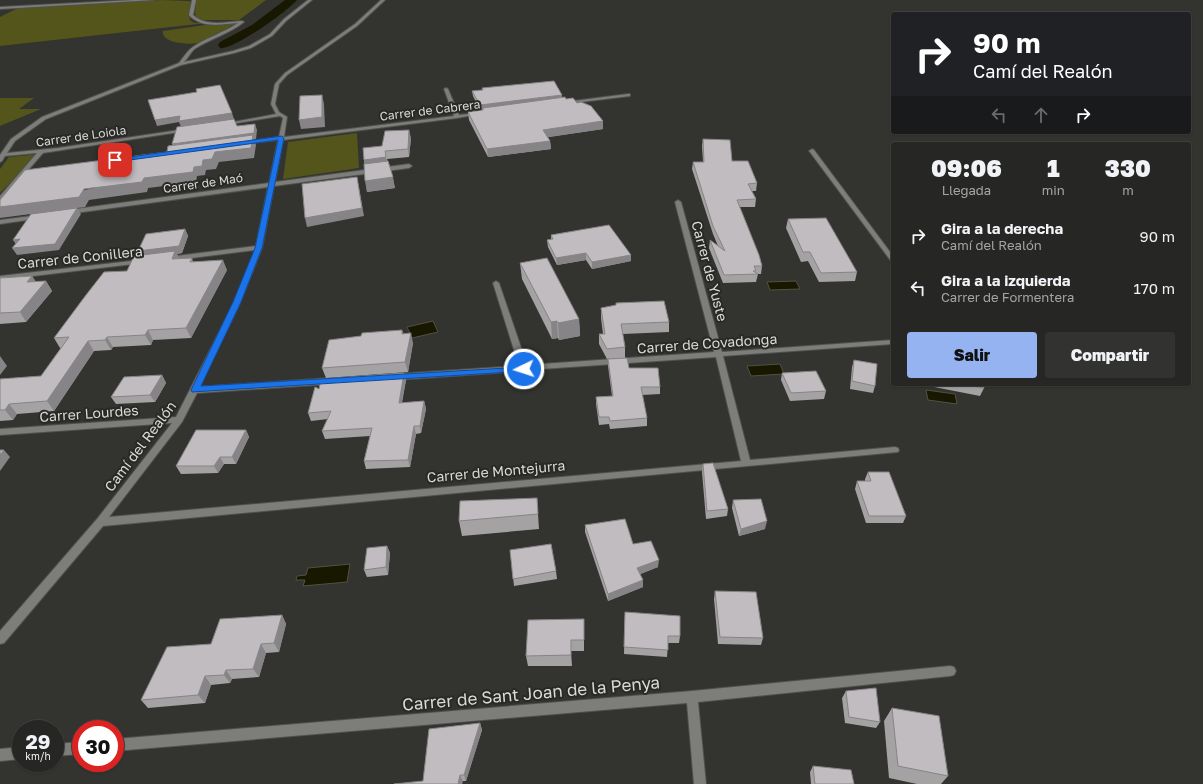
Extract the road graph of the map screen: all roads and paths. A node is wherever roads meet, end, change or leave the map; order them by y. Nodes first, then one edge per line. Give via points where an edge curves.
1 (152, 0) edge
2 (194, 0) edge
3 (310, 0) edge
4 (383, 0) edge
5 (0, 8) edge
6 (180, 64) junction
7 (446, 89) dead end
8 (628, 95) dead end
9 (558, 104) edge
10 (480, 114) edge
11 (281, 115) junction
12 (457, 117) junction
13 (219, 125) edge
14 (189, 130) edge
15 (282, 138) junction
16 (235, 144) edge
17 (812, 151) dead end
18 (41, 152) junction
19 (3, 155) junction
20 (0, 160) edge
21 (409, 166) dead end
22 (24, 172) junction
23 (32, 172) edge
24 (271, 185) junction
25 (0, 199) edge
26 (678, 202) dead end
27 (62, 213) edge
28 (46, 216) edge
29 (0, 222) edge
30 (259, 248) junction
31 (891, 257) edge
32 (158, 260) edge
33 (150, 261) edge
34 (0, 278) edge
35 (496, 284) dead end
36 (891, 342) edge
37 (719, 355) junction
38 (524, 369) junction
39 (391, 378) edge
40 (336, 381) edge
41 (195, 390) junction
42 (179, 420) junction
43 (0, 432) edge
44 (894, 450) dead end
45 (746, 462) junction
46 (100, 522) junction
47 (0, 639) edge
48 (950, 671) dead end
49 (692, 697) junction
50 (124, 744) edge
51 (12, 754) edge
52 (0, 755) edge
53 (700, 784) edge

1 - 5 street
2 - 6 street via 191,15 196,21 205,24 242,22 195,47
3 - 6 street via 262,42 234,52
4 - 11 street, Camí del Realón via 356,25 286,74 277,84 273,104 277,113
6 - 19 street via 44,118 13,140
7 - 12 street
8 - 9 street
10 - 12 street, Carrer de Cabrera
11 - 13 street
11 - 15 street, Camí del Realón via 285,118
12 - 15 street, Carrer de Cabrera
14 - 18 street, Carrer de Loiola
15 - 16 street, Carrer de Cabrera
15 - 24 street, Camí del Realón
17 - 31 street
18 - 19 street, Carrer de Loiola
18 - 22 street
19 - 20 street
21 - 24 street, Carrer de Maó
22 - 23 street
22 - 25 street
24 - 27 street, Carrer de Maó
24 - 30 street, Camí del Realón
26 - 37 street, Carrer de Yuste
28 - 29 street
30 - 32 street, Carrer de Conillera
30 - 41 street, Camí del Realón via 237,302
33 - 34 street, Carrer de Conillera
35 - 38 street
36 - 37 street, Carrer de Covadonga
37 - 38 street, Carrer de Covadonga
37 - 45 street, Carrer de Yuste
38 - 39 street, Carrer de Covadonga
40 - 41 street
41 - 42 street, Camí del Realón
42 - 43 street, Carrer Lourdes
42 - 46 street, Camí del Realón
44 - 45 street, Carrer de Montejurra
45 - 46 street, Carrer de Montejurra
46 - 47 street, Camí del Realón
48 - 49 street, Carrer de Sant Joan de la Penya
49 - 50 street, Carrer de Sant Joan de la Penya
49 - 53 street
51 - 52 street

